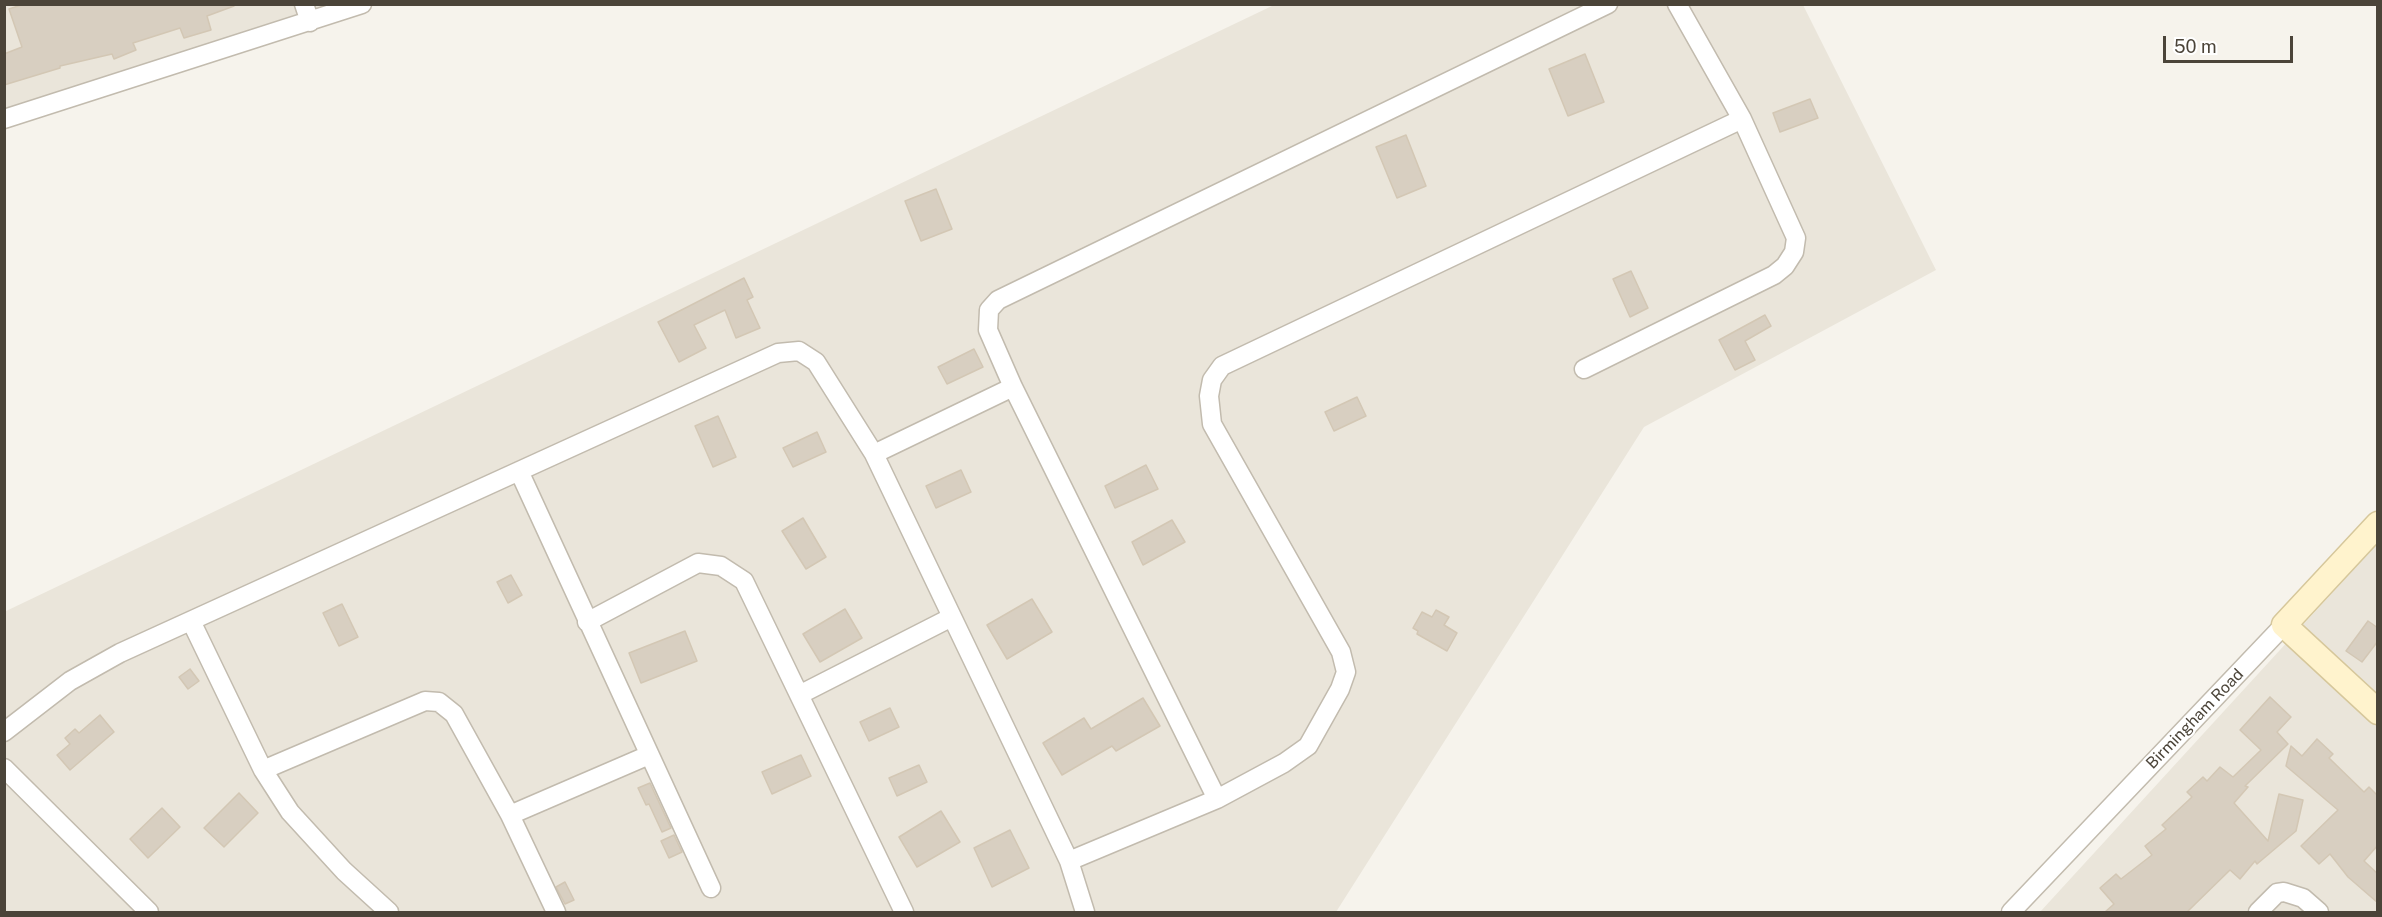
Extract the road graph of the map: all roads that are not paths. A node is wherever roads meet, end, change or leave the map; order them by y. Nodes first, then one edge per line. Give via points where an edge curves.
1 (304, 4) edge
2 (362, 4) edge
3 (1608, 4) edge
4 (1677, 4) edge
5 (310, 22) junction
6 (4, 119) edge
7 (1742, 119) junction
8 (1584, 369) dead end
9 (1013, 387) junction
10 (874, 454) junction
11 (519, 471) junction
12 (2378, 524) edge
13 (952, 617) junction
14 (192, 621) junction
15 (587, 622) junction
16 (2284, 625) junction
17 (799, 695) junction
18 (2378, 712) edge
19 (4, 732) edge
20 (649, 755) junction
21 (4, 768) edge
22 (263, 771) junction
23 (1217, 799) junction
24 (510, 815) junction
25 (1070, 861) junction
26 (711, 888) dead end
27 (149, 912) edge
28 (388, 912) edge
29 (556, 912) edge
30 (904, 912) edge
31 (1085, 912) edge
32 (2011, 912) edge
33 (2258, 912) edge
34 (2319, 912) edge

1 - 5 street
2 - 5 street
3 - 9 street via 998,300 989,310 988,330
4 - 7 street
5 - 6 street
7 - 8 street via 1796,238 1790,259 1774,275
7 - 23 street via 1222,366 1212,380 1209,396 1212,424 1341,652 1346,672 1308,746
9 - 10 street
9 - 23 street
10 - 11 street via 816,362 799,351 778,352
10 - 13 street
11 - 14 street
11 - 15 street
12 - 16 street, Birmingham Road
13 - 17 street
13 - 25 street
14 - 19 street via 120,653 70,681
14 - 22 street
15 - 17 street via 698,563 721,566 744,581
15 - 20 street
16 - 18 street
16 - 32 street, Birmingham Road
17 - 30 street
20 - 24 street
20 - 26 street
21 - 27 street
22 - 24 street via 425,701 439,702 454,714
22 - 28 street via 290,812
23 - 25 street
24 - 29 street
25 - 31 street
33 - 34 street via 2277,893 2284,892 2304,898

